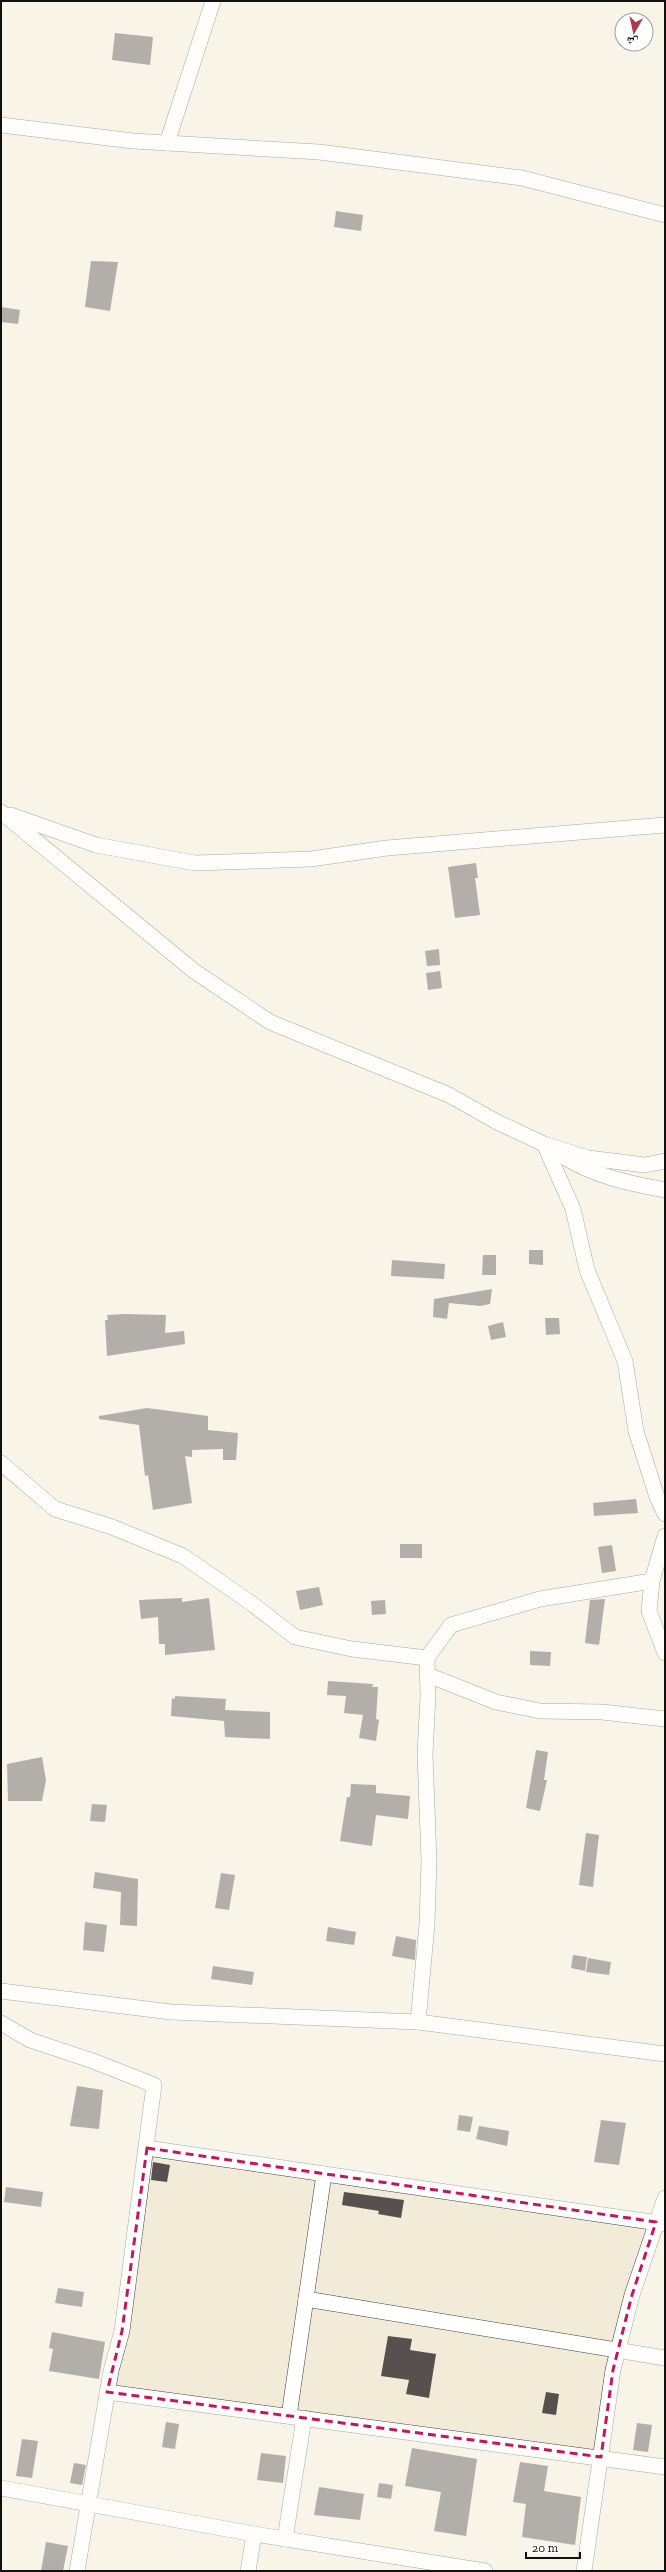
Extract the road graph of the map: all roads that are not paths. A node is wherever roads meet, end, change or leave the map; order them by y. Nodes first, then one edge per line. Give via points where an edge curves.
1 (213, 1) edge
2 (1, 125) edge
3 (167, 143) junction
4 (665, 215) edge
5 (1, 812) edge
6 (665, 825) edge
7 (544, 1144) junction
8 (665, 1161) edge
9 (665, 1190) edge
10 (1, 1462) edge
11 (665, 1514) edge
12 (665, 1536) edge
13 (652, 1581) junction
14 (665, 1653) edge
15 (427, 1658) junction
16 (428, 1675) junction
17 (665, 1719) edge
18 (1, 1991) edge
19 (418, 2022) junction
20 (1, 2023) edge
21 (665, 2054) edge
22 (147, 2148) junction
23 (324, 2174) junction
24 (665, 2198) edge
25 (660, 2223) edge
26 (306, 2299) junction
27 (618, 2349) junction
28 (665, 2358) edge
29 (107, 2392) junction
30 (289, 2416) junction
31 (304, 2418) junction
32 (601, 2457) junction
33 (665, 2467) edge
34 (1, 2488) edge
35 (90, 2502) junction
36 (254, 2534) junction
37 (285, 2539) junction
38 (432, 2567) edge
39 (77, 2571) edge
40 (248, 2571) edge
41 (485, 2571) edge
42 (584, 2571) edge

1 - 3 street
2 - 3 street
3 - 4 street via 319,152 522,178
5 - 6 street via 96,845 195,862 311,859 387,848
5 - 7 street via 194,971 270,1022 449,1095
7 - 8 street via 588,1158 645,1165
7 - 9 street via 582,1168 624,1182
7 - 11 street via 573,1209 587,1270 625,1361 636,1431
10 - 15 street via 56,1509 112,1527 183,1556 295,1637 352,1649
12 - 13 street
13 - 14 street via 649,1611
13 - 15 street via 540,1599 451,1625
15 - 16 street
16 - 17 street via 496,1702 540,1711 602,1712
16 - 19 street via 425,1754 429,1869
18 - 19 street via 171,2012
19 - 21 street
20 - 22 street via 30,2040 93,2060 154,2085
22 - 23 street
22 - 29 street via 122,2331
23 - 25 street
23 - 26 street
24 - 25 street
25 - 27 street via 632,2295
26 - 27 street
26 - 30 street
27 - 28 street
27 - 32 street
29 - 30 street
29 - 35 street
30 - 31 street
31 - 32 street
31 - 37 street
32 - 33 street
32 - 42 street
34 - 35 street
35 - 36 street
35 - 39 street
36 - 37 street
36 - 40 street
37 - 38 street
38 - 41 street

